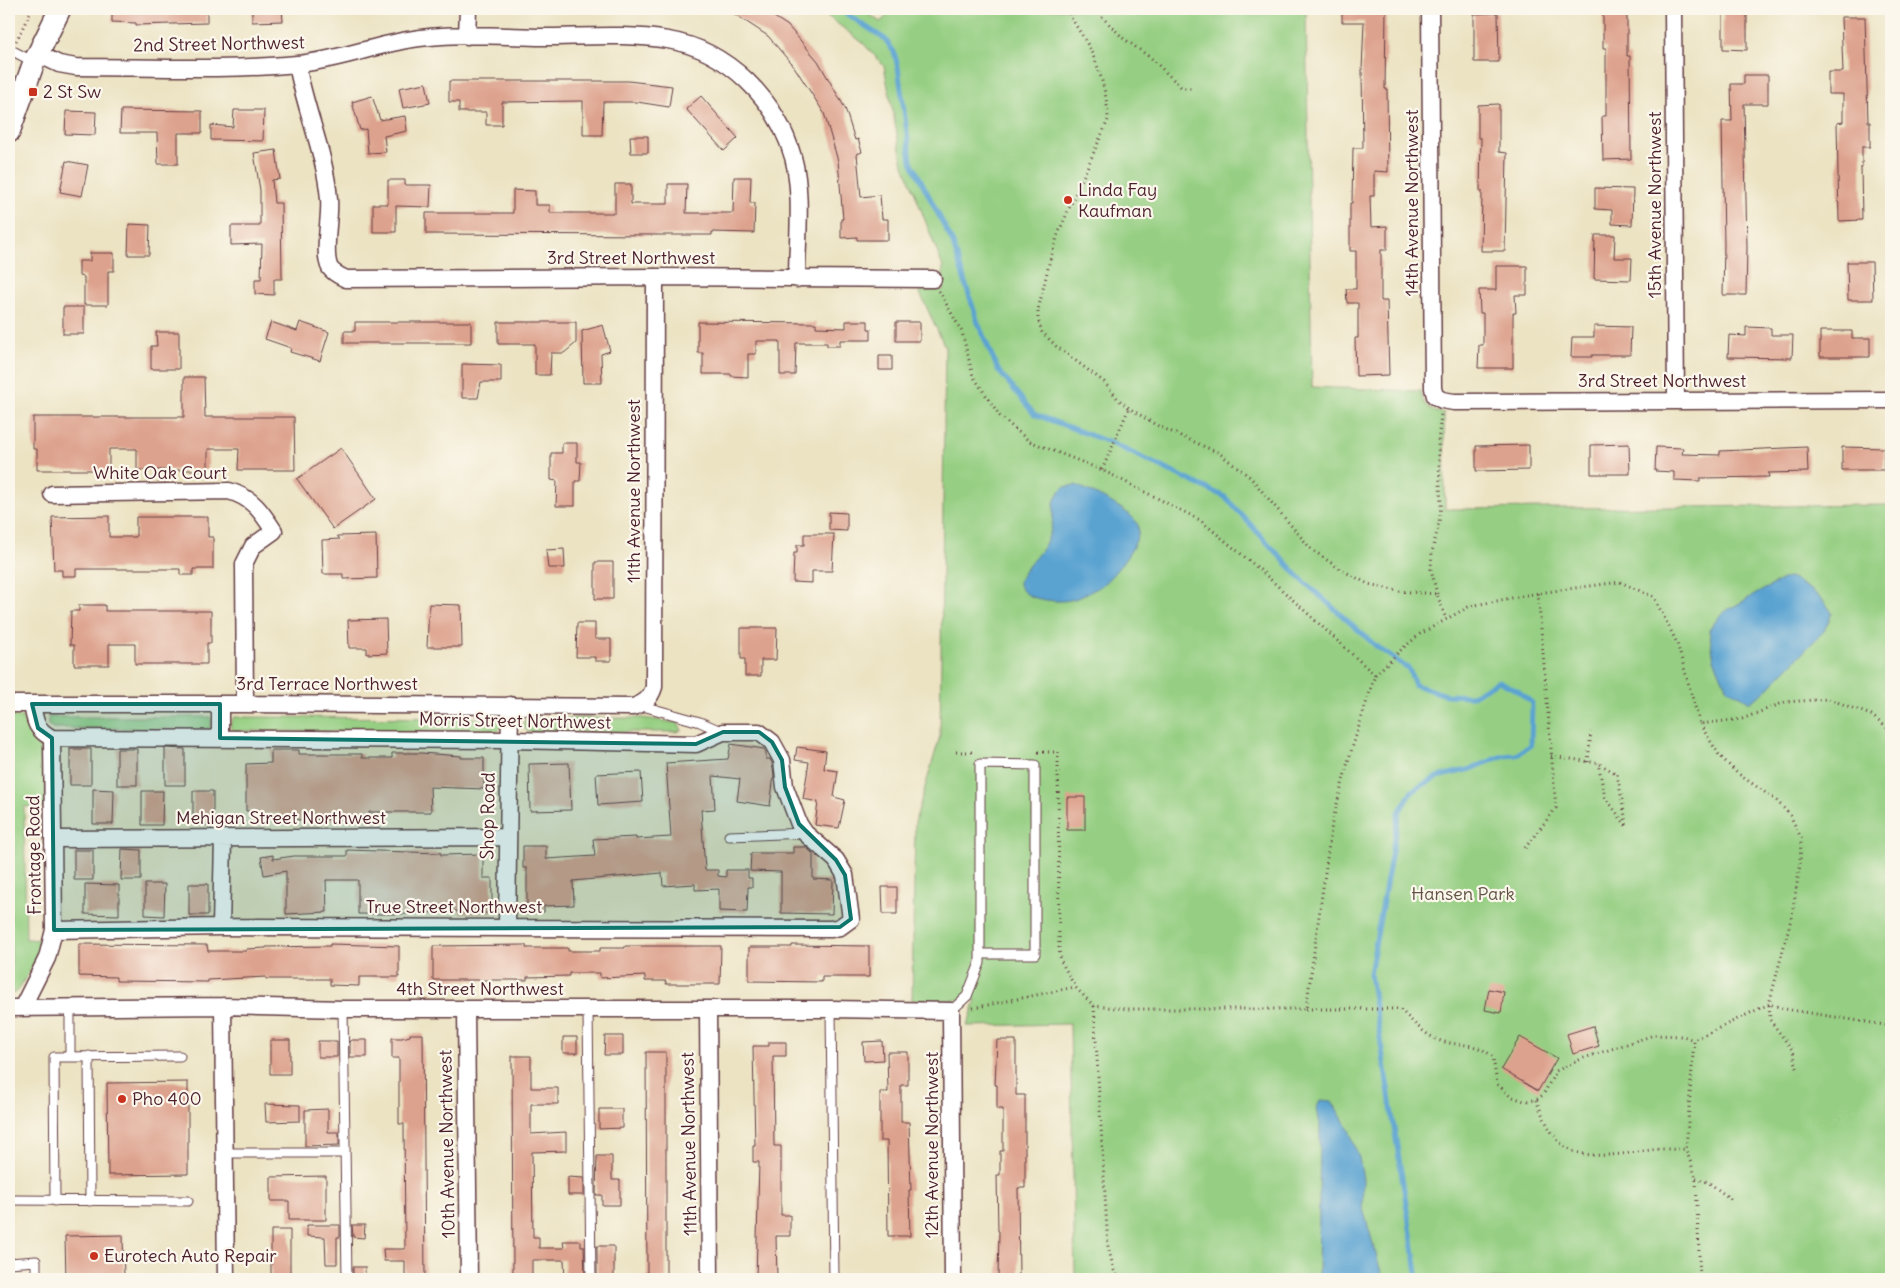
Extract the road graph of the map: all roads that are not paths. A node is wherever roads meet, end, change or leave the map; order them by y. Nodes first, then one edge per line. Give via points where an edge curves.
1 (60, 9) edge
2 (468, 9) edge
3 (1430, 9) edge
4 (1674, 9) edge
5 (467, 36) junction
6 (10, 50) edge
7 (36, 58) junction
8 (297, 64) junction
9 (9, 132) edge
10 (654, 277) junction
11 (797, 279) junction
12 (932, 279) road end
13 (1438, 398) joint
14 (1891, 400) edge
15 (1676, 401) junction
16 (52, 494) dead end
17 (9, 704) edge
18 (32, 704) junction
19 (220, 704) junction
20 (245, 704) junction
21 (642, 704) junction
22 (510, 705) junction
23 (723, 732) junction
24 (52, 738) junction
25 (220, 738) junction
26 (510, 740) junction
27 (805, 833) junction
28 (729, 836) dead end
29 (508, 837) junction
30 (54, 839) junction
31 (223, 839) junction
32 (851, 919) joint
33 (221, 927) junction
34 (507, 928) junction
35 (54, 930) junction
36 (980, 954) junction
37 (223, 1006) junction
38 (15, 1008) edge
39 (70, 1008) junction
40 (343, 1009) junction
41 (466, 1009) junction
42 (588, 1009) junction
43 (708, 1009) junction
44 (831, 1009) junction
45 (952, 1011) junction
46 (89, 1056) junction
47 (180, 1056) dead end
48 (70, 1057) junction
49 (224, 1153) junction
50 (344, 1153) junction
51 (9, 1200) edge
52 (56, 1201) junction
53 (90, 1201) junction
54 (188, 1201) dead end
55 (9, 1263) edge
56 (36, 1279) edge
57 (226, 1279) edge
58 (347, 1279) edge
59 (469, 1279) edge
60 (591, 1279) edge
61 (710, 1279) edge
62 (834, 1279) edge
63 (953, 1279) edge

1 - 7 street
2 - 5 street
3 - 13 street, 14th Avenue Northwest via 1433,388
4 - 15 street, 15th Avenue Northwest
5 - 8 street, 2nd Street Northwest via 408,40 334,59
5 - 11 street, 2nd Street Northwest via 666,39 722,62 752,86 771,108 793,158 797,183
6 - 7 lane
7 - 8 street, 2nd Street Northwest via 76,67
7 - 9 street
8 - 10 street, 3rd Street Northwest via 325,171 329,201 327,257 333,271 346,279
10 - 11 street, 3rd Street Northwest
10 - 21 street, 11th Avenue Northwest via 654,687 650,699
11 - 12 street, 3rd Street Northwest
13 - 15 street, 3rd Street Northwest via 1454,402
14 - 15 street, 3rd Street Northwest
16 - 20 street, White Oak Court via 229,491 244,495 261,511 274,531 253,546 244,564
17 - 18 street, 3rd Terrace Northwest
18 - 19 street, 3rd Terrace Northwest
18 - 24 street via 38,728
19 - 20 street, 3rd Terrace Northwest
19 - 25 street
20 - 22 street, 3rd Terrace Northwest
21 - 22 street, 3rd Terrace Northwest via 633,707
21 - 23 lane
22 - 26 street, Shop Road
23 - 26 street, Morris Street Northwest via 696,744
23 - 27 street, Morris Street Northwest via 759,732 772,742 782,760 785,787 798,824
24 - 25 street, Morris Street Northwest
24 - 30 street, Frontage Road
25 - 26 street, Morris Street Northwest
26 - 29 street, Shop Road
27 - 28 lane
27 - 32 street, Morris Street Northwest via 836,860 845,875
29 - 31 street, Mehigan Street Northwest
29 - 34 street, Shop Road
30 - 31 street, Mehigan Street Northwest
30 - 35 street, Frontage Road
31 - 33 street
32 - 34 street, True Street Northwest via 840,928 832,929
33 - 34 street, True Street Northwest
33 - 35 street, True Street Northwest
35 - 38 street, Frontage Road via 47,958
36 - 36 lane via 1035,954 1035,765 980,764
36 - 45 lane via 980,963 967,996
37 - 39 street, 4th Street Northwest
37 - 40 street, 4th Street Northwest
37 - 49 street
38 - 39 street, 4th Street Northwest
39 - 48 lane
40 - 41 street, 4th Street Northwest
40 - 50 lane
41 - 42 street, 4th Street Northwest
41 - 59 street, 10th Avenue Northwest
42 - 43 street, 4th Street Northwest
42 - 60 lane
43 - 44 street, 4th Street Northwest
43 - 61 street, 11th Avenue Northwest
44 - 45 street, 4th Street Northwest
44 - 62 lane
45 - 63 street, 12th Avenue Northwest
46 - 47 lane
46 - 48 lane
46 - 53 lane
48 - 52 lane via 54,1057
49 - 50 lane
49 - 57 street
50 - 58 lane
51 - 52 lane
52 - 53 lane
53 - 54 lane
55 - 56 lane via 36,1262

